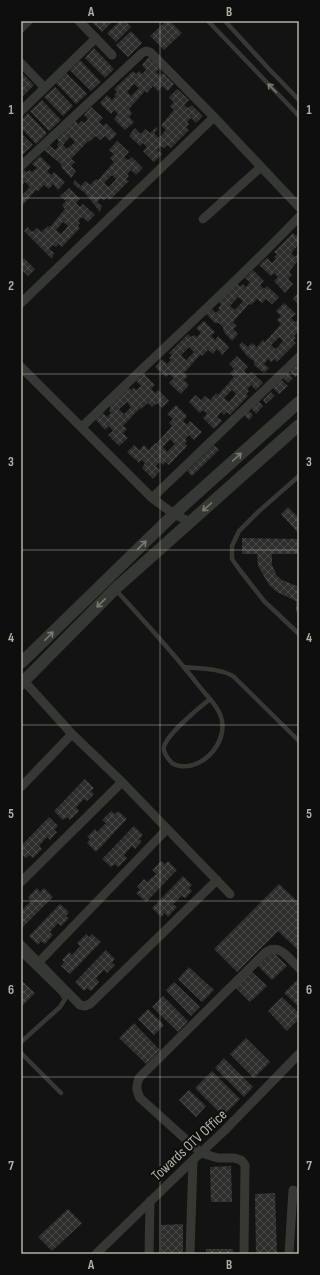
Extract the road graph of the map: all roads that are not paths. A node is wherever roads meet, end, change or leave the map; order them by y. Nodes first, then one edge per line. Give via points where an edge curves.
1 (28, 21) edge
2 (79, 21) edge
3 (208, 21) edge
4 (225, 21) edge
5 (21, 28) edge
6 (96, 38) junction
7 (112, 55) dead end
8 (21, 63) edge
9 (45, 88) junction
10 (299, 100) edge
11 (21, 111) edge
12 (298, 114) edge
13 (214, 117) junction
14 (21, 166) edge
15 (261, 167) junction
16 (299, 207) edge
17 (299, 217) edge
18 (203, 219) dead end
19 (21, 303) edge
20 (299, 357) edge
21 (21, 367) edge
22 (299, 402) edge
23 (299, 425) edge
24 (82, 427) junction
25 (299, 476) edge
26 (152, 498) junction
27 (174, 514) junction
28 (190, 522) junction
29 (115, 589) junction
30 (299, 634) edge
31 (184, 667) junction
32 (23, 676) edge
33 (210, 699) junction
34 (72, 734) junction
35 (299, 741) edge
36 (122, 782) junction
37 (21, 787) edge
38 (167, 829) junction
39 (217, 880) junction
40 (21, 882) edge
41 (230, 894) dead end
42 (21, 945) edge
43 (21, 954) edge
44 (38, 963) junction
45 (299, 968) edge
46 (21, 1042) edge
47 (21, 1053) edge
48 (299, 1054) edge
49 (61, 1093) dead end
50 (201, 1153) junction
51 (193, 1160) junction
52 (293, 1190) dead end
53 (150, 1201) junction
54 (100, 1252) edge
55 (149, 1254) edge
56 (190, 1254) edge
57 (244, 1254) edge
58 (289, 1254) edge

1 - 5 street
2 - 6 street
12 -> 3 lane
4 - 10 lane
6 - 7 street
6 - 9 street
8 - 9 street
9 - 11 street
13 - 14 street via 150,52 146,51
13 - 15 street
13 - 19 street
15 - 16 street
15 - 18 street
17 - 24 street via 267,251
20 - 26 street
21 - 24 street
27 -> 22 street
23 -> 28 street
24 - 26 street
25 - 30 lane via 239,531 232,546 232,559 239,570 264,601
26 - 27 street
27 - 28 street
32 -> 27 street
28 - 29 street
29 - 31 lane
29 -> 32 street
31 - 33 lane
31 - 35 lane via 217,670 233,676
32 - 34 street
33 - 33 lane via 222,722 222,735 218,746 197,764 186,767 173,764 165,754 164,747 168,738
34 - 36 street
34 - 37 street
36 - 38 street
36 - 40 street
38 - 39 street
38 - 44 street
39 - 41 street
39 - 44 street via 90,1004 80,1005
42 - 44 street
43 - 46 lane via 65,999 60,1007
45 - 50 street via 278,949 266,952 139,1078 136,1085 140,1098
47 - 49 lane
48 - 50 street, Towards OTV Office
50 - 51 street, Towards OTV Office
50 - 57 street via 218,1158 234,1158 241,1160 245,1165
51 - 53 street, Towards OTV Office
51 - 56 street
52 - 58 street
53 - 54 street, Towards OTV Office
53 - 55 street

